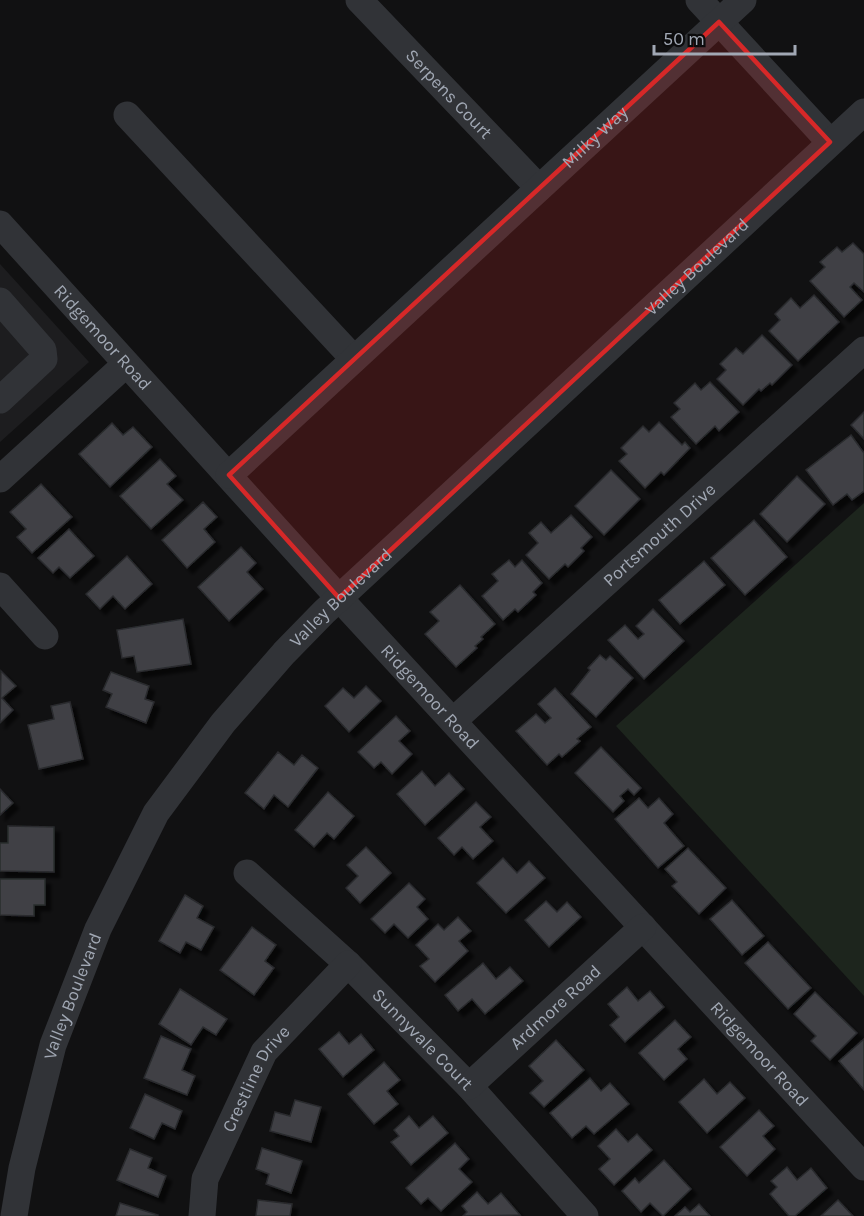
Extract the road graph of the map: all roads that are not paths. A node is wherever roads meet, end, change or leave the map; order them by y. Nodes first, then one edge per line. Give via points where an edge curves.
1 (359, 0) edge
2 (699, 0) edge
3 (743, 0) edge
4 (719, 22) junction
5 (864, 112) edge
6 (127, 115) dead end
7 (830, 142) junction
8 (539, 188) junction
9 (5, 239) edge
10 (3, 309) edge
11 (864, 350) edge
12 (354, 359) junction
13 (126, 364) junction
14 (0, 400) edge
15 (230, 475) junction
16 (0, 479) edge
17 (0, 585) edge
18 (339, 598) junction
19 (45, 636) dead end
20 (453, 721) junction
21 (247, 873) dead end
22 (643, 927) junction
23 (348, 964) junction
24 (469, 1086) junction
25 (864, 1167) edge
26 (14, 1216) edge
27 (202, 1216) edge
28 (585, 1216) edge

1 - 8 street, Serpens Court
2 - 4 street
3 - 4 street, Milky Way
4 - 7 street
4 - 8 street, Milky Way
5 - 7 street, Valley Boulevard
6 - 12 street
7 - 18 street, Valley Boulevard
8 - 12 street, Milky Way
9 - 13 street, Ridgemoor Road
10 - 14 street via 43,350 45,359
11 - 20 street, Portsmouth Drive
12 - 15 street, Milky Way
13 - 15 street, Ridgemoor Road
13 - 16 street
15 - 18 street, Ridgemoor Road
17 - 19 street
18 - 20 street, Ridgemoor Road
18 - 26 street, Valley Boulevard via 223,723 156,813 98,929 53,1045
20 - 22 street, Ridgemoor Road
21 - 23 street, Sunnyvale Court
22 - 24 street, Ardmore Road
22 - 25 street, Ridgemoor Road
23 - 24 street, Sunnyvale Court
23 - 27 street, Crestline Drive via 264,1052 205,1179
24 - 28 street, Sunnyvale Court

